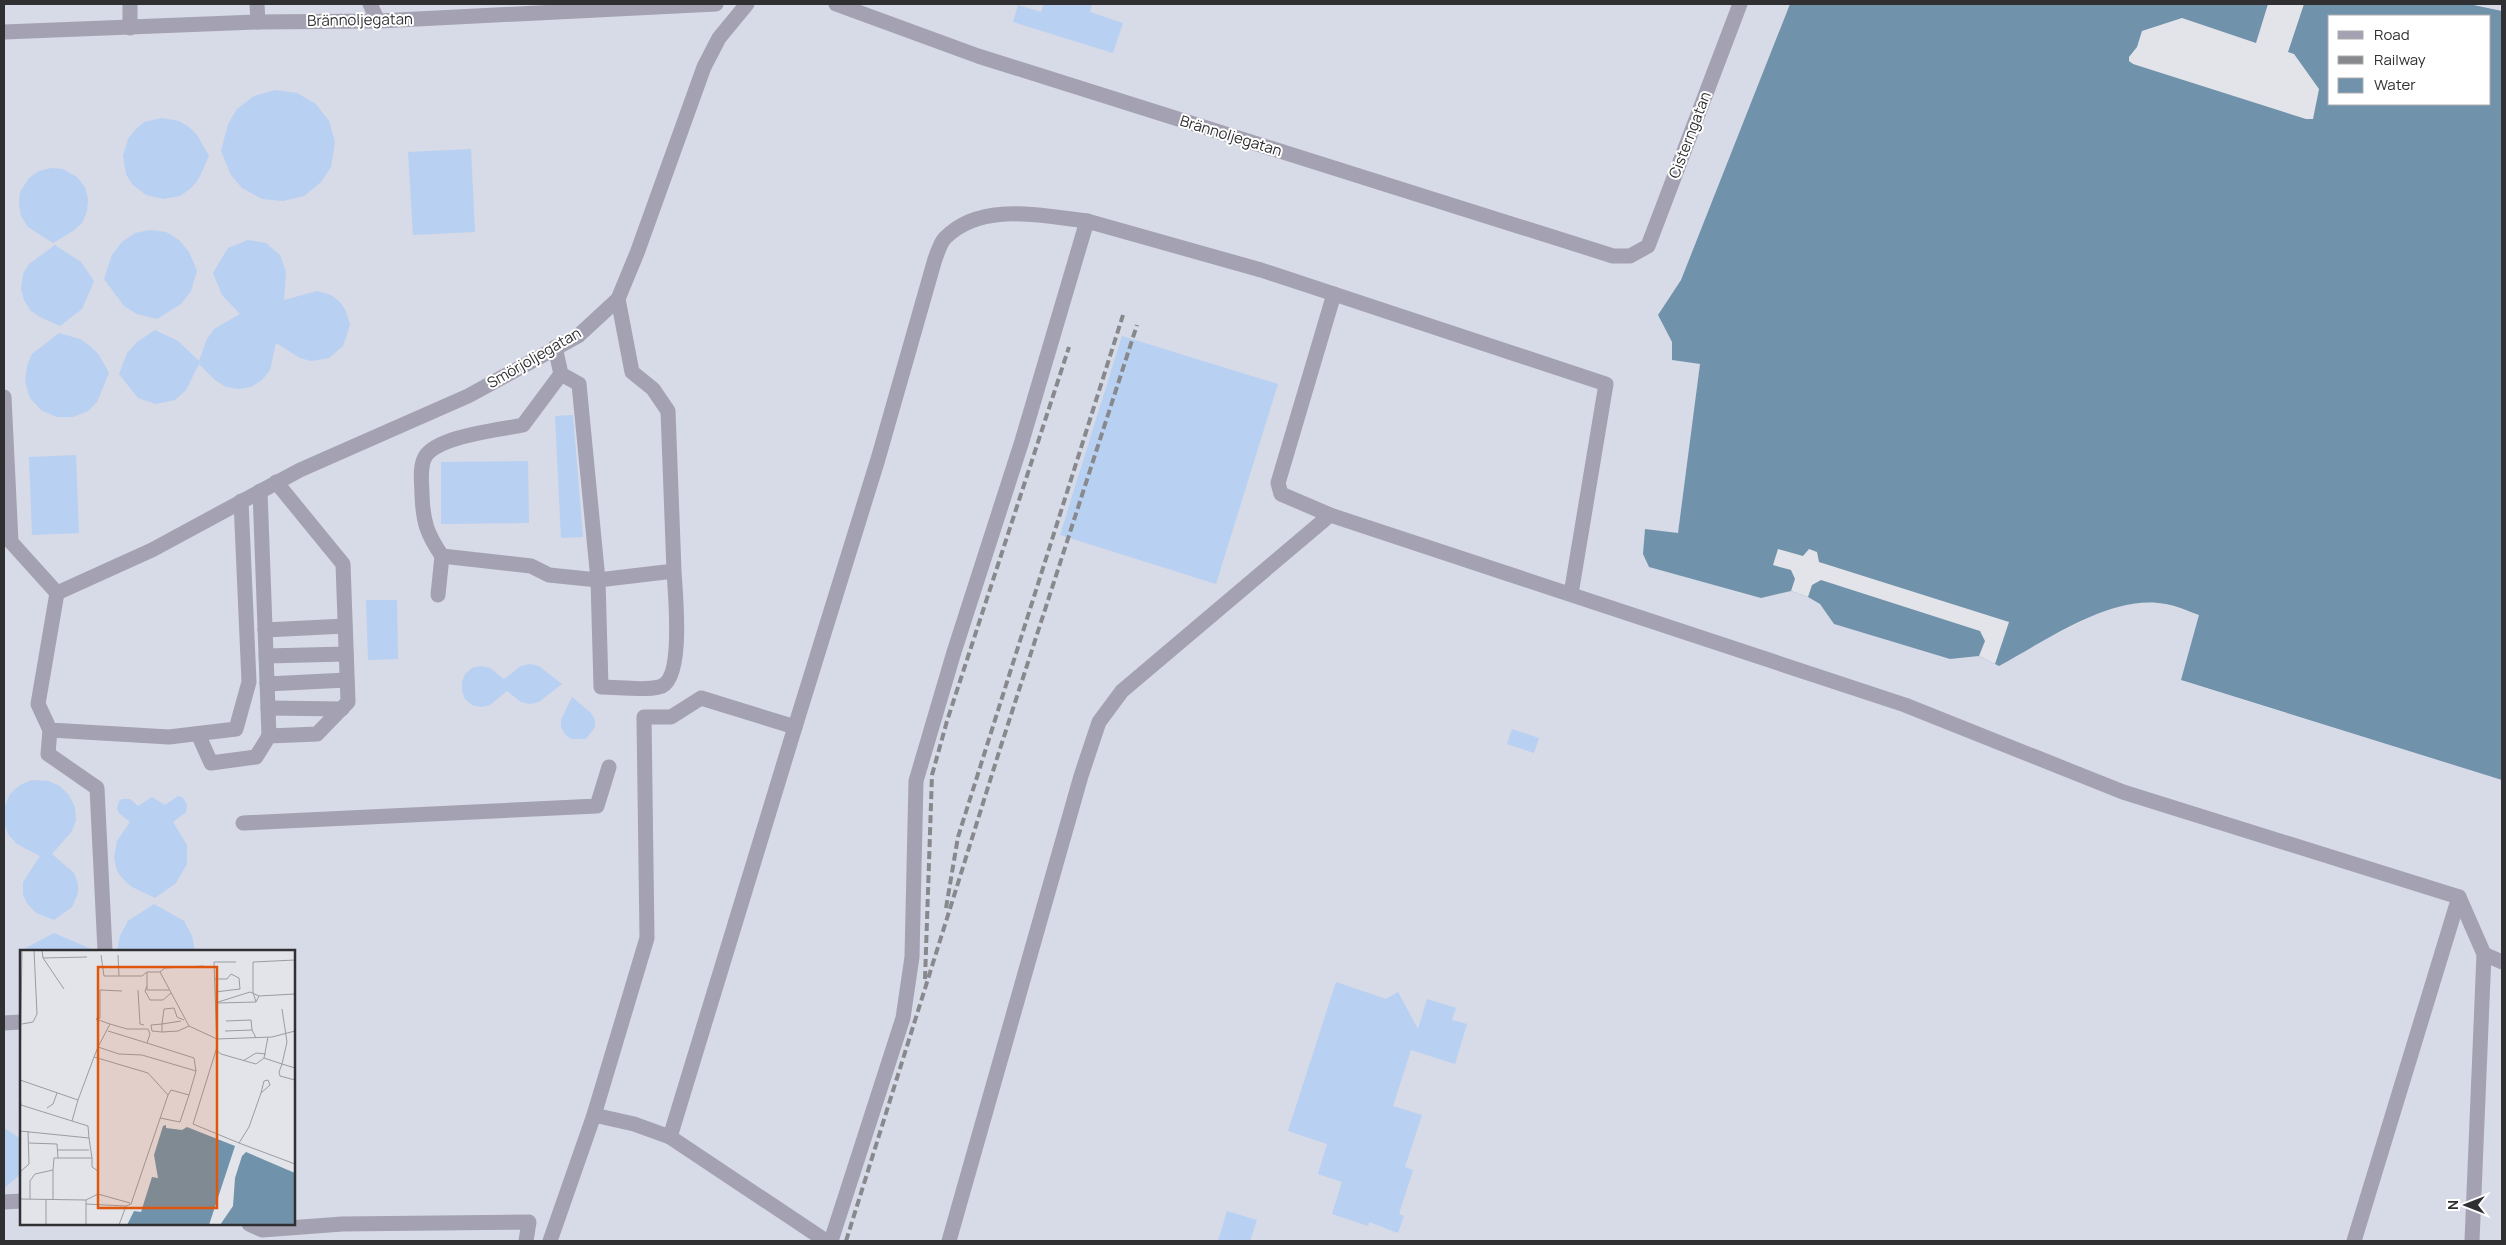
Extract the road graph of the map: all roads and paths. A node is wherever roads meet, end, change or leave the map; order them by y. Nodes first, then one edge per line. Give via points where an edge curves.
1 (130, 4) edge
2 (257, 4) edge
3 (370, 4) edge
4 (378, 4) edge
5 (716, 4) edge
6 (748, 4) edge
7 (836, 4) edge
8 (1740, 4) edge
9 (860, 8) edge
10 (378, 21) junction
11 (258, 22) junction
12 (130, 28) junction
13 (4, 32) edge
14 (1087, 221) junction
15 (1630, 256) joint
16 (1334, 294) junction
17 (618, 299) junction
18 (555, 347) junction
19 (561, 374) junction
20 (4, 397) edge
21 (276, 482) junction
22 (260, 491) junction
23 (242, 501) junction
24 (1330, 516) junction
25 (442, 556) junction
26 (674, 571) junction
27 (598, 580) junction
28 (57, 594) junction
29 (1571, 594) junction
30 (438, 595) dead end
31 (346, 626) junction
32 (265, 630) junction
33 (346, 654) junction
34 (266, 656) junction
35 (347, 680) junction
36 (267, 684) junction
37 (268, 708) junction
38 (342, 709) junction
39 (796, 727) junction
40 (50, 730) junction
41 (198, 734) junction
42 (269, 736) junction
43 (609, 767) dead end
44 (243, 823) dead end
45 (2459, 897) junction
46 (105, 950) edge
47 (2484, 954) junction
48 (2502, 962) edge
49 (20, 1022) edge
50 (4, 1023) edge
51 (594, 1115) junction
52 (670, 1137) junction
53 (20, 1201) edge
54 (4, 1202) edge
55 (251, 1225) edge
56 (526, 1241) edge
57 (550, 1241) edge
58 (826, 1241) edge
59 (831, 1241) edge
60 (949, 1241) edge
61 (2354, 1241) edge
62 (2472, 1241) edge

1 - 12 lane
2 - 11 lane
3 - 10 lane
4 - 10 lane
5 - 10 lane, Brännoljegatan
6 - 17 lane, Smörjoljegatan via 720,38 704,67 648,226
7 - 9 lane, Brännoljegatan
8 - 15 lane, Cisterngatan via 1648,246
9 - 15 lane, Brännoljegatan via 978,56 1613,256
10 - 11 lane, Brännoljegatan
11 - 12 lane, Brännoljegatan
12 - 13 lane, Brännoljegatan
14 - 16 lane
14 - 39 lane via 1036,215 990,215 959,227 944,239 935,259
14 - 59 lane via 916,781 912,957 903,1018
16 - 24 lane via 1278,483 1281,494
16 - 29 lane via 1606,384
17 - 18 lane, Smörjoljegatan via 578,336
17 - 26 lane via 632,372 653,389 668,411
18 - 19 lane
18 - 21 lane, Smörjoljegatan via 468,396
19 - 25 lane via 523,425 444,442 426,456 421,471 423,510 428,536
19 - 27 lane via 579,384
20 - 28 lane via 11,542
21 - 22 lane, Smörjoljegatan
21 - 31 lane via 343,564
22 - 23 lane, Smörjoljegatan
22 - 32 lane
23 - 28 lane, Smörjoljegatan via 152,550
23 - 41 lane via 250,682 236,729
24 - 29 lane
24 - 60 lane via 1122,691 1099,722 1075,795
25 - 27 lane via 531,566 549,575
25 - 30 lane
26 - 27 lane
26 - 27 lane via 676,663 670,680 661,687 602,687
28 - 40 lane via 38,704
29 - 45 lane via 1905,705 2123,792
31 - 32 lane
31 - 33 lane
32 - 34 lane
33 - 34 lane
33 - 35 lane
34 - 36 lane
35 - 36 lane
35 - 38 lane via 348,702
36 - 37 lane
37 - 38 lane
37 - 42 lane
38 - 42 lane via 318,734
39 - 51 lane via 701,698 671,717 644,717 647,938
39 - 52 lane
40 - 41 lane via 169,737
40 - 46 lane via 48,754 97,788
41 - 42 lane via 211,763 256,758
43 - 44 lane via 597,806
45 - 47 lane
45 - 61 lane
47 - 48 lane
47 - 62 lane
49 - 50 lane
51 - 52 lane
51 - 57 lane
52 - 58 lane
53 - 54 lane
55 - 56 lane via 262,1230 342,1224 529,1222

